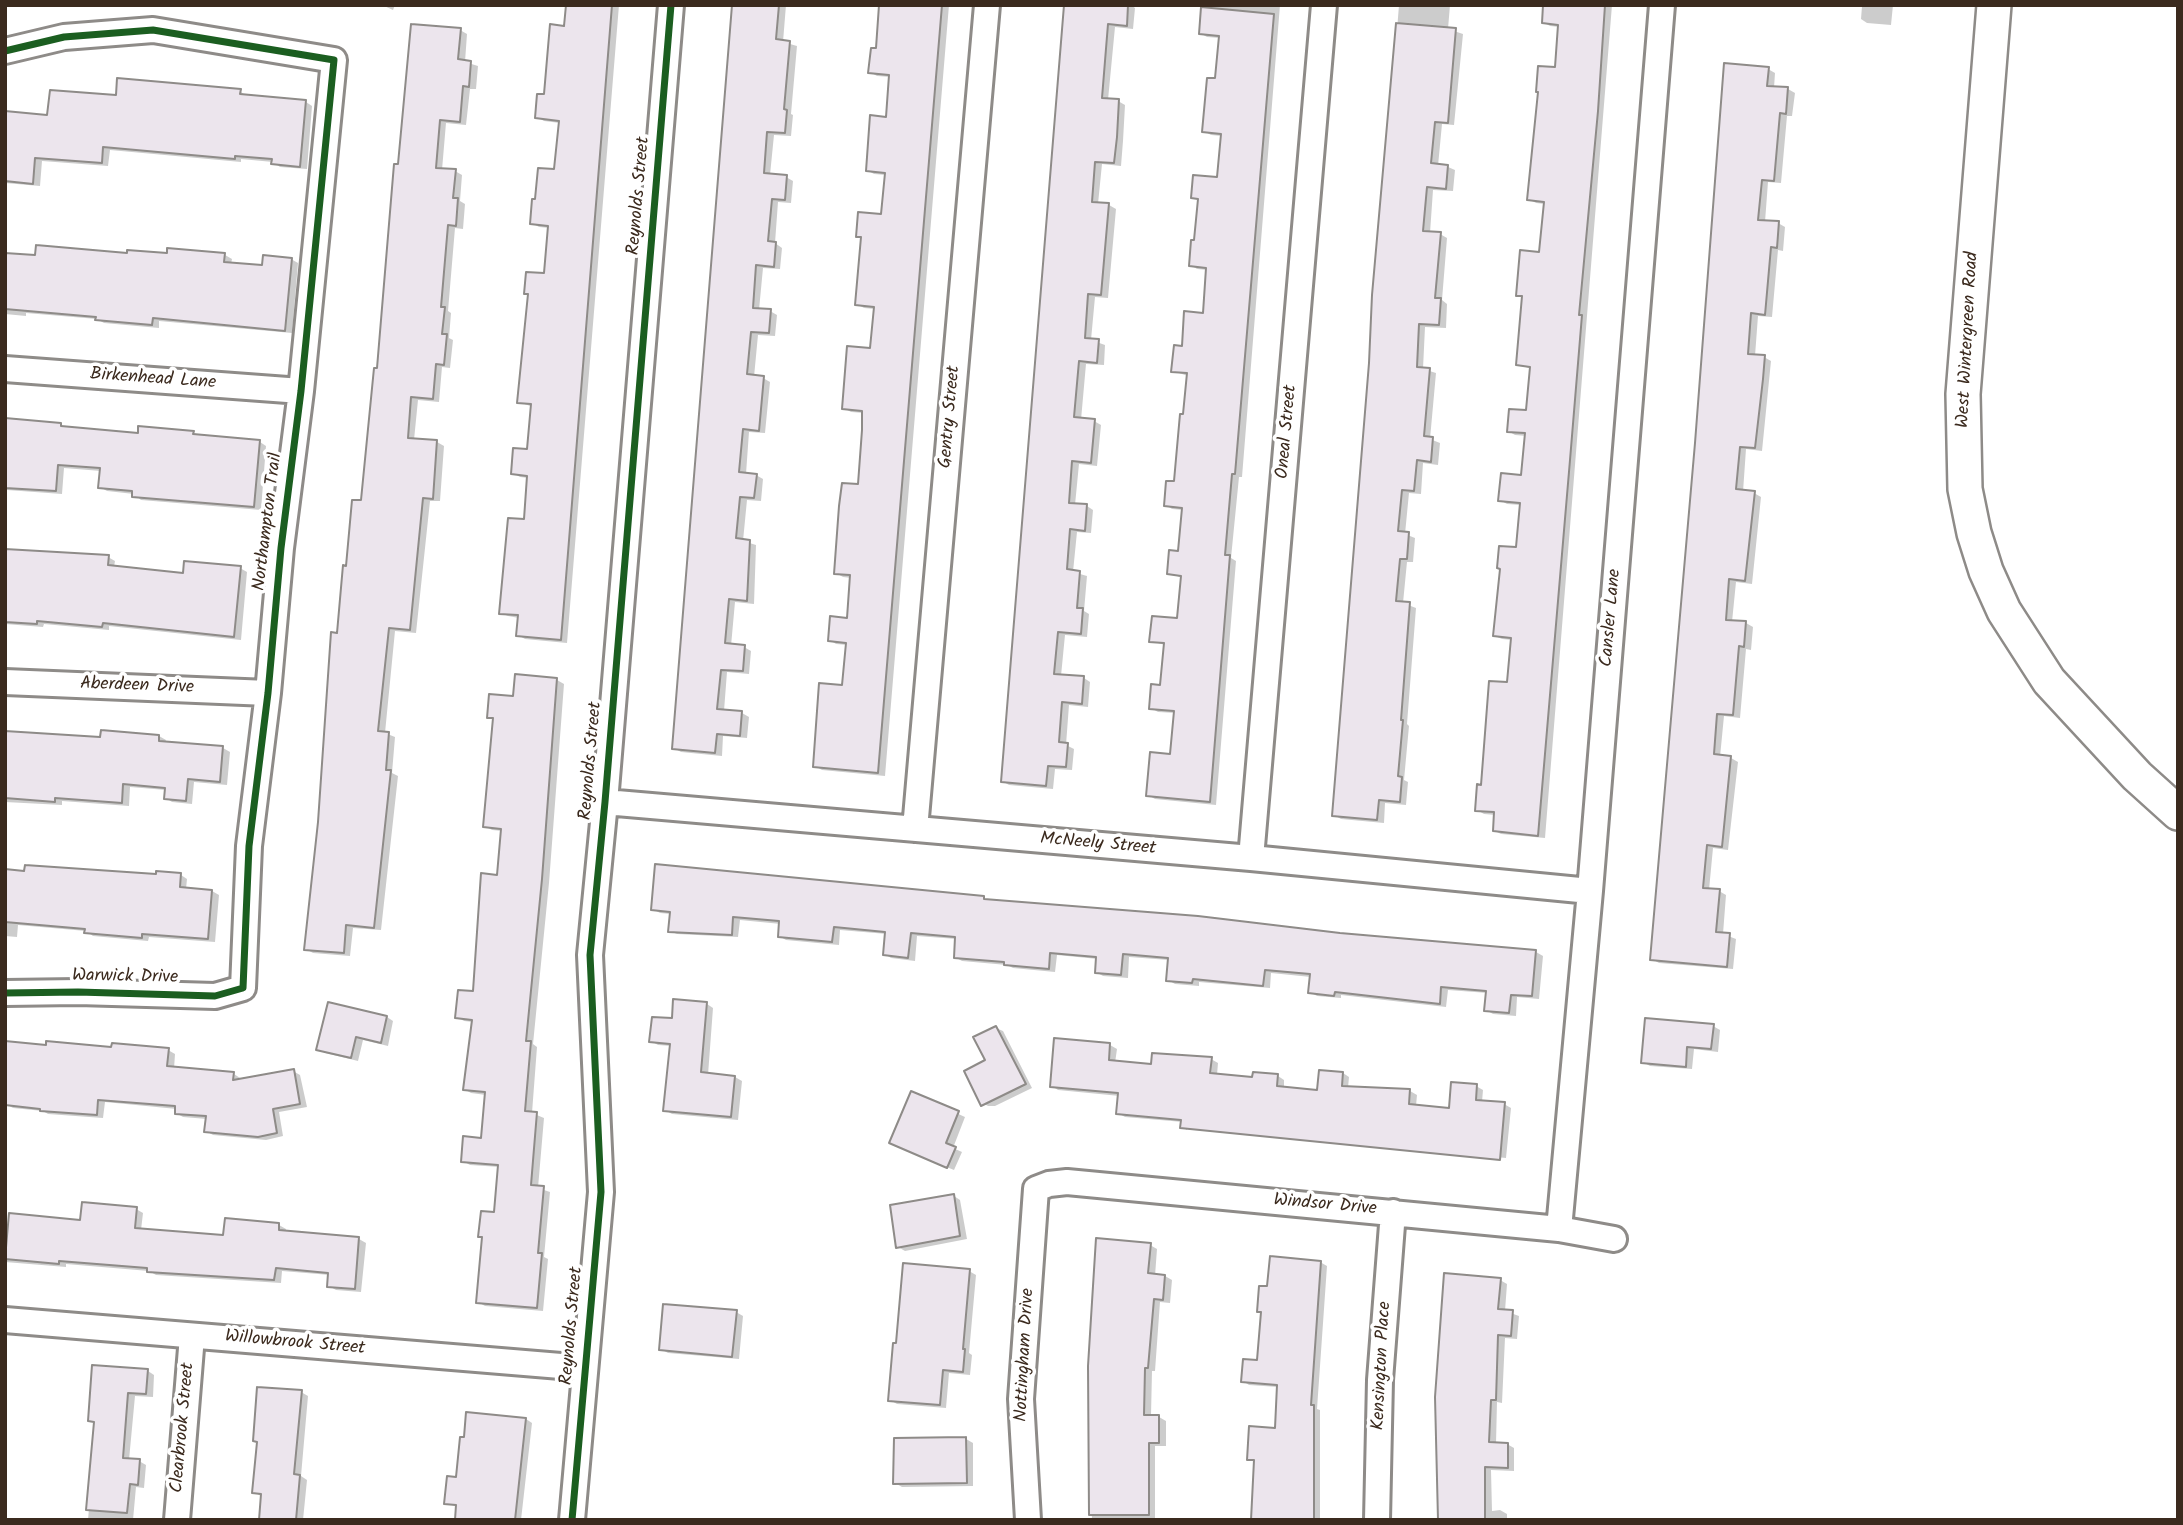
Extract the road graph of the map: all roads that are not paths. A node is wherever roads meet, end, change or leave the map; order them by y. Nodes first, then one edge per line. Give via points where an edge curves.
1 (671, 5) edge
2 (987, 5) edge
3 (1324, 5) edge
4 (1662, 5) edge
5 (1994, 5) edge
6 (5, 51) edge
7 (5, 369) edge
8 (301, 391) junction
9 (5, 682) edge
10 (268, 692) junction
11 (605, 802) junction
12 (2178, 813) edge
13 (915, 828) junction
14 (1251, 858) junction
15 (1590, 891) junction
16 (243, 988) joint
17 (5, 993) edge
18 (1036, 1189) joint
19 (1393, 1213) junction
20 (1559, 1229) junction
21 (1614, 1239) dead end
22 (5, 1320) edge
23 (192, 1336) junction
24 (585, 1368) junction
25 (177, 1520) edge
26 (572, 1520) edge
27 (1028, 1520) edge
28 (1377, 1520) edge

1 - 11 street, Reynolds Street
2 - 13 street, Gentry Street
3 - 14 street, Oneal Street
4 - 15 street, Cansler Lane
5 - 12 main road, West Wintergreen Road via 1963,394 1965,489 1974,533 2004,611 2049,681
6 - 8 street, Northampton Trail via 64,37 153,30 334,61
7 - 8 street, Birkenhead Lane
8 - 10 street, Northampton Trail
9 - 10 street, Aberdeen Drive
10 - 16 street, Northampton Trail via 249,846
11 - 13 street, McNeely Street
11 - 24 street, Reynolds Street via 590,956 601,1192
13 - 14 street, McNeely Street
14 - 15 street, McNeely Street
15 - 20 street, Cansler Lane
16 - 17 street, Warwick Drive via 215,996
18 - 19 street, Windsor Drive via 1067,1182
18 - 27 street, Nottingham Drive via 1021,1399
19 - 20 street, Windsor Drive
19 - 28 street, Kensington Place via 1380,1380
20 - 21 street, Windsor Drive
22 - 23 street, Willowbrook Street
23 - 24 street, Willowbrook Street
23 - 25 street, Clearbrook Street
24 - 26 street, Reynolds Street

